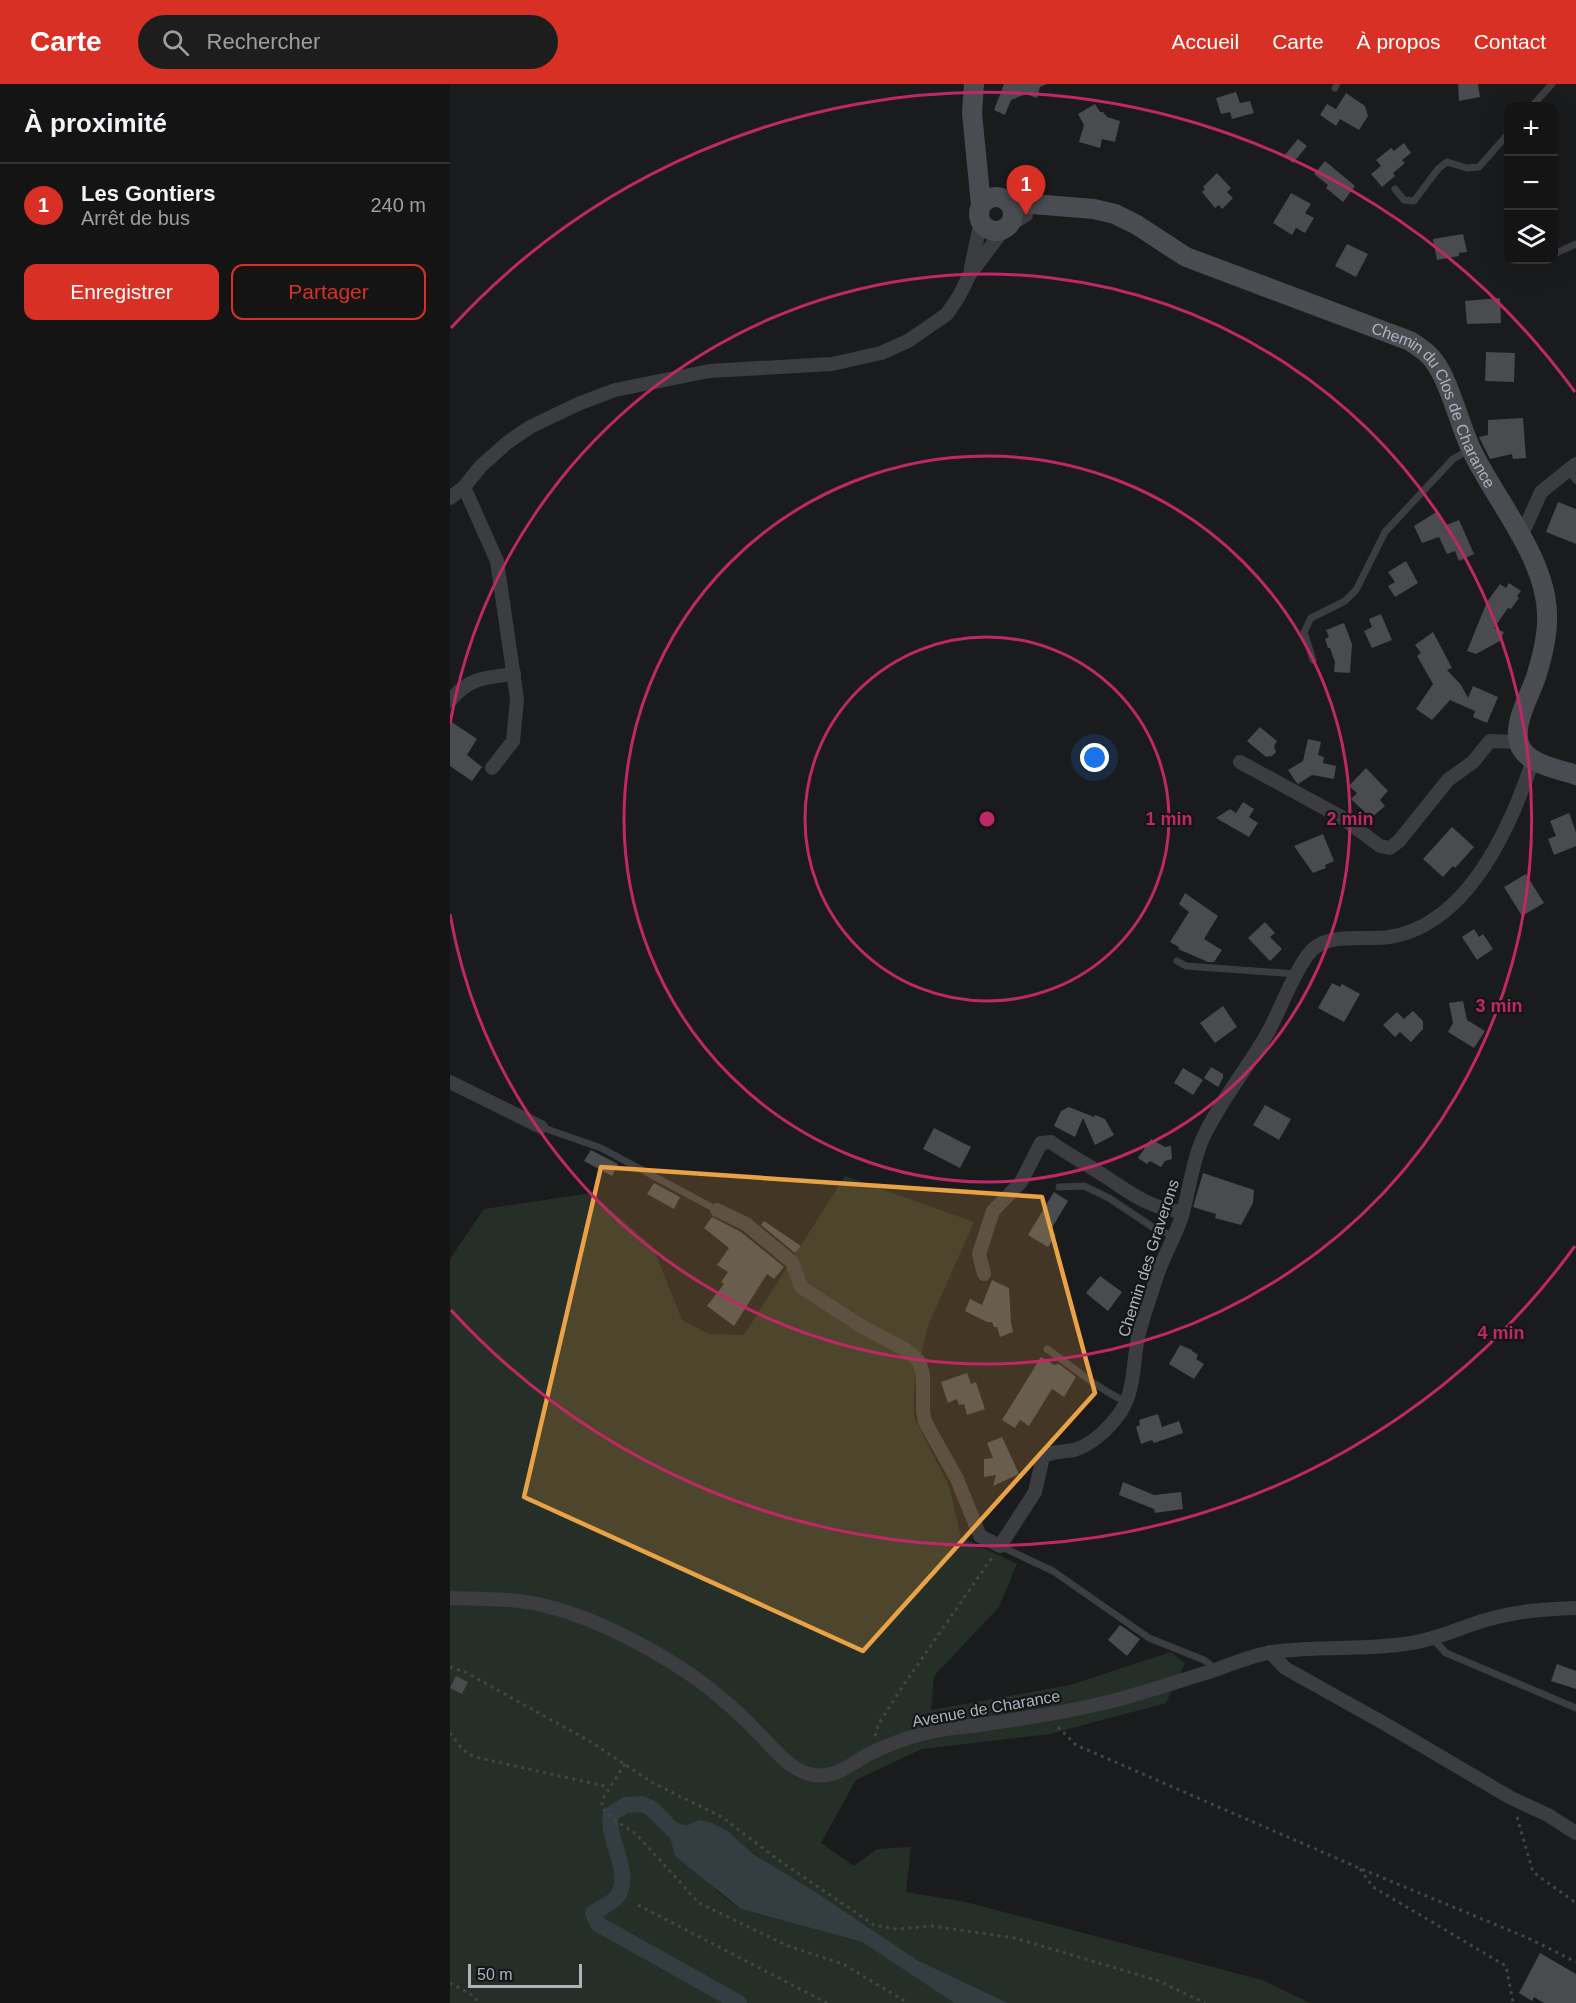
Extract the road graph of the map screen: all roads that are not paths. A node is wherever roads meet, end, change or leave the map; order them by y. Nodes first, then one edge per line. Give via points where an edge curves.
1 (975, 84) edge
2 (1552, 84) edge
3 (1536, 102) edge
4 (1504, 140) edge
5 (1395, 189) dead end
6 (991, 206) junction
7 (1057, 206) junction
8 (1026, 216) joint
9 (1006, 228) junction
10 (1576, 244) edge
11 (1558, 252) edge
12 (970, 274) junction
13 (1472, 449) junction
14 (1574, 471) edge
15 (464, 487) junction
16 (450, 498) edge
17 (1521, 537) junction
18 (1313, 660) dead end
19 (514, 674) junction
20 (450, 701) edge
21 (1519, 742) junction
22 (1533, 760) junction
23 (1240, 762) dead end
24 (492, 768) dead end
25 (1576, 776) edge
26 (1177, 961) dead end
27 (1297, 974) junction
28 (450, 1082) edge
29 (541, 1127) joint
30 (1059, 1187) dead end
31 (717, 1210) joint
32 (1183, 1212) junction
33 (1175, 1236) junction
34 (984, 1274) dead end
35 (1047, 1349) dead end
36 (1126, 1402) junction
37 (1000, 1546) junction
38 (450, 1598) edge
39 (1576, 1608) edge
40 (1433, 1639) junction
41 (1270, 1652) junction
42 (1216, 1669) junction
43 (1576, 1708) edge
44 (1576, 1833) edge

1 - 6 street via 972,113 976,159
2 - 3 lane
4 - 5 lane via 1479,167 1447,162 1414,201 1404,200
6 - 7 street, Chemin du Clos de Charance
6 - 9 street via 988,229
6 - 9 street via 1012,206 1013,217
6 - 12 street
7 - 8 street, Chemin du Clos de Charance
7 - 13 street, Chemin du Clos de Charance via 1115,214 1186,258 1410,340 1434,360
8 - 9 street, Chemin du Clos de Charance
9 - 12 street
10 - 11 lane
12 - 15 street via 947,314 908,341 881,353 832,364 709,371 615,390 530,427 481,466
13 - 17 street, Chemin du Clos de Charance
13 - 18 lane via 1453,459 1385,532 1356,590 1345,602 1311,618 1304,632
14 - 17 street via 1541,492
15 - 16 street
15 - 19 street via 497,561
17 - 21 street, Chemin du Clos de Charance via 1536,568 1547,627 1536,676 1523,708
19 - 20 street via 484,677 460,688
19 - 24 street via 517,699 513,741
21 - 22 street
21 - 23 street via 1490,741 1473,762 1449,780 1390,848 1380,846 1341,817
22 - 25 street
22 - 27 street, Chemin des Graverons via 1500,841 1461,896 1420,928 1388,938 1354,938 1318,946 1308,954
26 - 27 lane via 1185,966
27 - 32 street, Chemin des Graverons via 1267,1034 1202,1141
28 - 29 street
29 - 31 lane via 601,1148
30 - 33 lane via 1084,1186 1157,1230
31 - 37 street via 746,1224 792,1262 801,1287 919,1361 925,1422 957,1479 980,1536
32 - 33 street, Chemin des Graverons
32 - 34 street via 1139,1200 1051,1142 1041,1143 1022,1182 993,1211 979,1254
33 - 36 street, Chemin des Graverons via 1138,1336 1134,1376
35 - 36 lane
36 - 37 street, Chemin des Graverons via 1092,1441 1043,1457 1035,1492
37 - 42 lane via 1053,1571 1149,1638 1204,1660
38 - 42 street, Avenue de Charance via 547,1606 596,1623 684,1671 720,1697 786,1762 814,1775 846,1770 868,1755 928,1732 1046,1715 1116,1700
39 - 40 street, Avenue de Charance via 1514,1613
40 - 41 street, Avenue de Charance via 1378,1647
40 - 43 lane via 1446,1653
41 - 42 street, Avenue de Charance
41 - 44 street via 1285,1668

